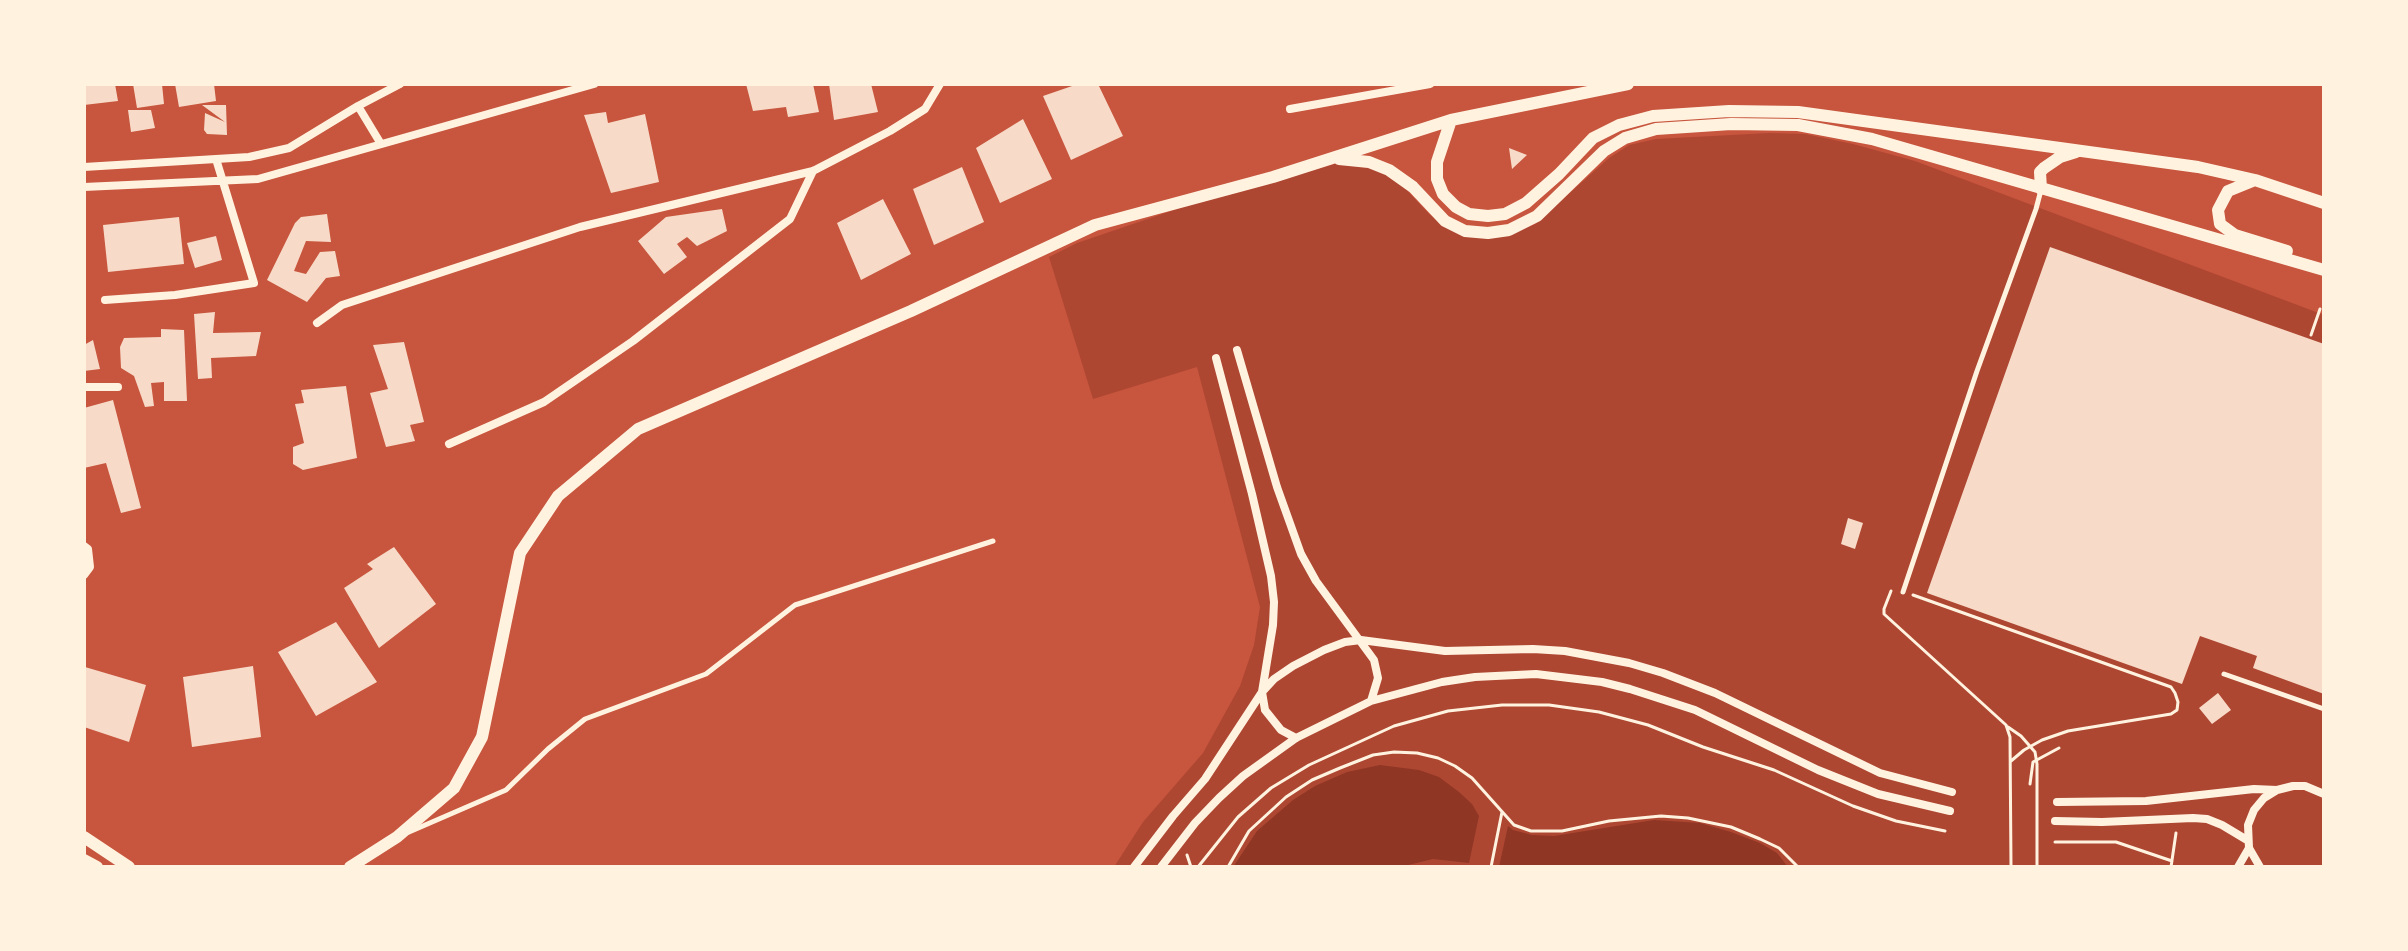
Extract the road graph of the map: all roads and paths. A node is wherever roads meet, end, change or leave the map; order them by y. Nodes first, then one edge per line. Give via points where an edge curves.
1 (400, 84) edge
2 (594, 84) edge
3 (940, 84) edge
4 (1430, 84) edge
5 (1628, 84) edge
6 (358, 106) junction
7 (1290, 109) dead end
8 (1451, 120) junction
9 (381, 144) junction
10 (2079, 151) junction
11 (1332, 158) junction
12 (216, 159) junction
13 (84, 167) edge
14 (813, 171) junction
15 (2255, 180) junction
16 (84, 187) edge
17 (2041, 189) junction
18 (2324, 203) edge
19 (2323, 270) edge
20 (105, 300) dead end
21 (2320, 309) dead end
22 (317, 323) dead end
23 (2311, 335) dead end
24 (1237, 350) dead end
25 (1216, 358) dead end
26 (84, 387) edge
27 (118, 387) dead end
28 (449, 444) dead end
29 (993, 541) dead end
30 (84, 546) edge
31 (84, 575) edge
32 (1903, 592) junction
33 (1361, 640) junction
34 (2224, 674) dead end
35 (1262, 692) junction
36 (1371, 701) junction
37 (2324, 709) edge
38 (2006, 725) junction
39 (1296, 738) junction
40 (2031, 746) junction
41 (2059, 748) dead end
42 (2036, 760) junction
43 (2011, 761) junction
44 (2324, 783) edge
45 (2030, 784) dead end
46 (2305, 786) junction
47 (2277, 790) junction
48 (1952, 792) dead end
49 (2324, 794) edge
50 (2057, 802) dead end
51 (1950, 811) dead end
52 (1502, 812) junction
53 (2055, 821) dead end
54 (1945, 831) dead end
55 (2176, 833) dead end
56 (84, 837) edge
57 (397, 837) junction
58 (2055, 842) dead end
59 (2248, 844) junction
60 (84, 860) edge
61 (2172, 864) edge
62 (97, 867) edge
63 (129, 867) edge
64 (350, 867) edge
65 (1134, 867) edge
66 (1161, 867) edge
67 (1198, 867) edge
68 (1228, 867) edge
69 (1491, 867) edge
70 (1799, 867) edge
71 (2011, 867) edge
72 (2037, 867) edge
73 (2238, 867) edge
74 (2260, 867) edge

1 - 6 street
2 - 9 street
3 - 14 street via 925,109
4 - 7 street
5 - 8 street
6 - 9 street
6 - 12 street via 289,148
8 - 10 street via 1437,179 1456,207 1488,216 1526,203 1593,138 1653,116 1798,112
8 - 11 street
9 - 16 street via 258,179
10 - 15 street
10 - 17 street via 2044,168
11 - 17 street via 1389,170 1445,221 1465,231 1488,233 1509,230 1537,216 1604,151 1656,129 1798,125 1872,139
11 - 57 street via 1095,225 638,429 558,496 520,553 482,737 454,788
12 - 13 street
12 - 20 street via 254,283
14 - 22 street via 580,227 342,305
14 - 28 street via 790,219 633,341 544,402
15 - 18 street
15 - 19 street via 2228,191 2218,210 2220,224 2235,235 2313,259
17 - 19 street
17 - 32 lane
21 - 23 path
24 - 33 street via 1297,543 1316,581
25 - 35 street via 1271,576 1273,625
26 - 27 street
29 - 57 lane via 795,605 706,674 585,719 506,790
30 - 31 street via 90,567
32 - 38 path via 1889,592 1884,614
32 - 40 path via 2171,687 2178,702 2171,714 2068,731
33 - 35 street via 1293,666
33 - 36 street via 1377,668
33 - 48 street via 1445,651 1565,651 1629,663 1715,693 1880,773
34 - 37 lane
35 - 39 street via 1272,721
35 - 65 street via 1205,779
36 - 39 street
36 - 51 street via 1475,677 1536,674 1602,682 1695,710 1878,794
38 - 40 path
38 - 43 path
39 - 66 street via 1219,798
40 - 42 path
40 - 43 path
41 - 42 path
42 - 45 path
42 - 72 path
43 - 71 path
44 - 46 street
46 - 47 street
46 - 49 street
47 - 50 street
47 - 59 street via 2254,810
52 - 68 path via 1472,778 1438,758 1417,753 1373,755 1312,780 1286,797 1249,831
52 - 69 path
52 - 70 path via 1514,825 1531,831 1661,816 1708,821 1779,848
53 - 59 street via 2207,819
54 - 67 path via 1853,806 1774,770 1648,725 1549,705 1502,705 1448,711 1394,726 1309,765 1238,817
55 - 61 path
56 - 63 street
57 - 64 street
58 - 61 path via 2116,842
59 - 73 street
59 - 74 street
60 - 62 street

